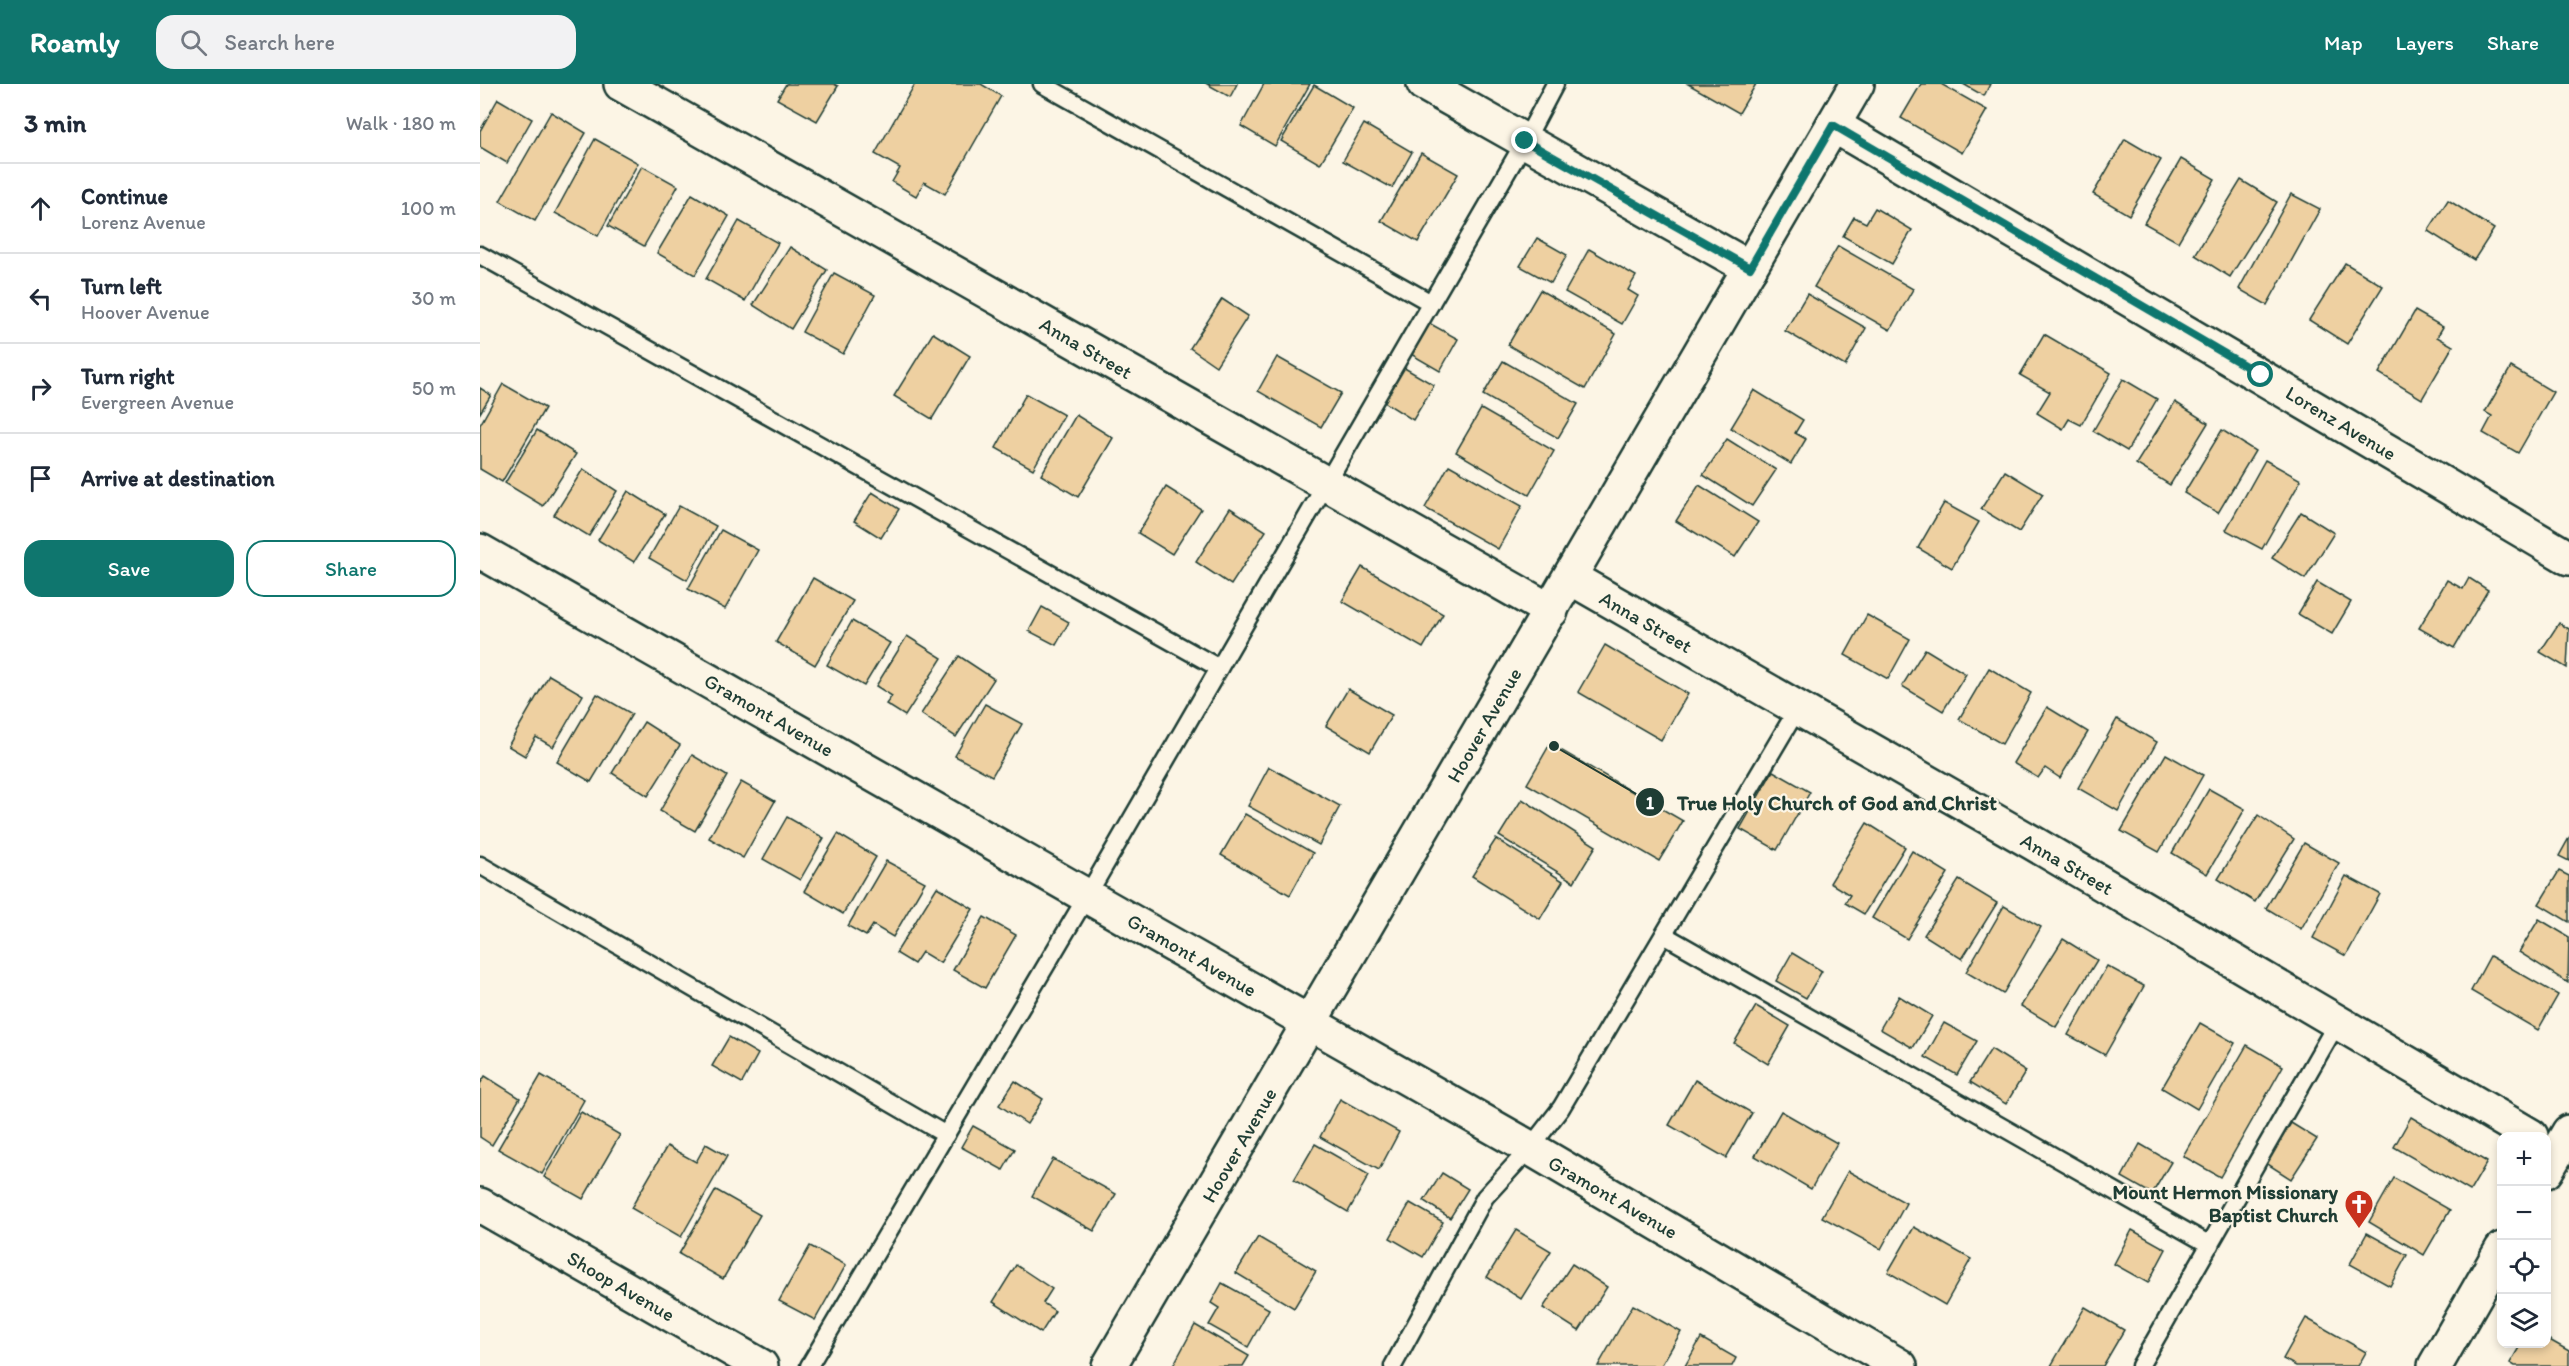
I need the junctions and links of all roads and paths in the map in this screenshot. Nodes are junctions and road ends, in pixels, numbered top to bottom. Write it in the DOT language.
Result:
graph roads {
  1 [pos="621,84"];
  2 [pos="1042,84"];
  3 [pos="1424,84"];
  4 [pos="1555,84"];
  5 [pos="1857,84"];
  6 [pos="1833,125"];
  7 [pos="1525,141"];
  8 [pos="480,255"];
  9 [pos="1750,268"];
  10 [pos="1431,303"];
  11 [pos="1326,484"];
  12 [pos="480,551"];
  13 [pos="2569,558"];
  14 [pos="1570,578"];
  15 [pos="1551,611"];
  16 [pos="1219,668"];
  17 [pos="1798,708"];
  18 [pos="480,866"];
  19 [pos="1087,896"];
  20 [pos="1664,935"];
  21 [pos="1310,1022"];
  22 [pos="2337,1023"];
  23 [pos="946,1135"];
  24 [pos="1530,1148"];
  25 [pos="2553,1149"];
  26 [pos="480,1205"];
  27 [pos="2210,1245"];
  28 [pos="2497,1258"];
  29 [pos="762,1366"];
  30 [pos="808,1366"];
  31 [pos="1109,1366"];
  32 [pos="1393,1366"];
  33 [pos="1900,1366"];
  34 [pos="2140,1366"];
  35 [pos="2435,1366"];
  1 -- 11 [label="street, Anna Street"];
  2 -- 10 [label="lane"];
  3 -- 7 [label="street"];
  4 -- 7 [label="lane"];
  5 -- 6 [label="street, Hoover Avenue"];
  6 -- 9 [label="street, Hoover Avenue"];
  6 -- 13 [label="street, Lorenz Avenue"];
  7 -- 9 [label="street"];
  7 -- 10 [label="lane"];
  8 -- 16 [label="lane"];
  9 -- 14 [label="street, Hoover Avenue"];
  10 -- 11 [label="lane"];
  11 -- 15 [label="street, Anna Street"];
  11 -- 16 [label="lane"];
  12 -- 19 [label="street, Gramont Avenue"];
  14 -- 15 [label="street, Hoover Avenue"];
  14 -- 17 [label="street, Anna Street"];
  15 -- 21 [label="street, Hoover Avenue"];
  16 -- 19 [label="lane"];
  17 -- 20 [label="lane"];
  17 -- 22 [label="street, Anna Street"];
  18 -- 23 [label="lane"];
  19 -- 21 [label="street, Gramont Avenue"];
  19 -- 23 [label="lane"];
  20 -- 24 [label="lane"];
  20 -- 27 [label="lane"];
  21 -- 24 [label="street, Gramont Avenue"];
  21 -- 31 [label="street, Hoover Avenue"];
  22 -- 25 [label="street, Anna Street"];
  22 -- 27 [label="lane"];
  23 -- 30 [label="lane"];
  24 -- 32 [label="lane"];
  24 -- 33 [label="street, Gramont Avenue"];
  26 -- 29 [label="street, Shoop Avenue"];
  27 -- 34 [label="lane"];
  28 -- 35 [label="street"];
}
